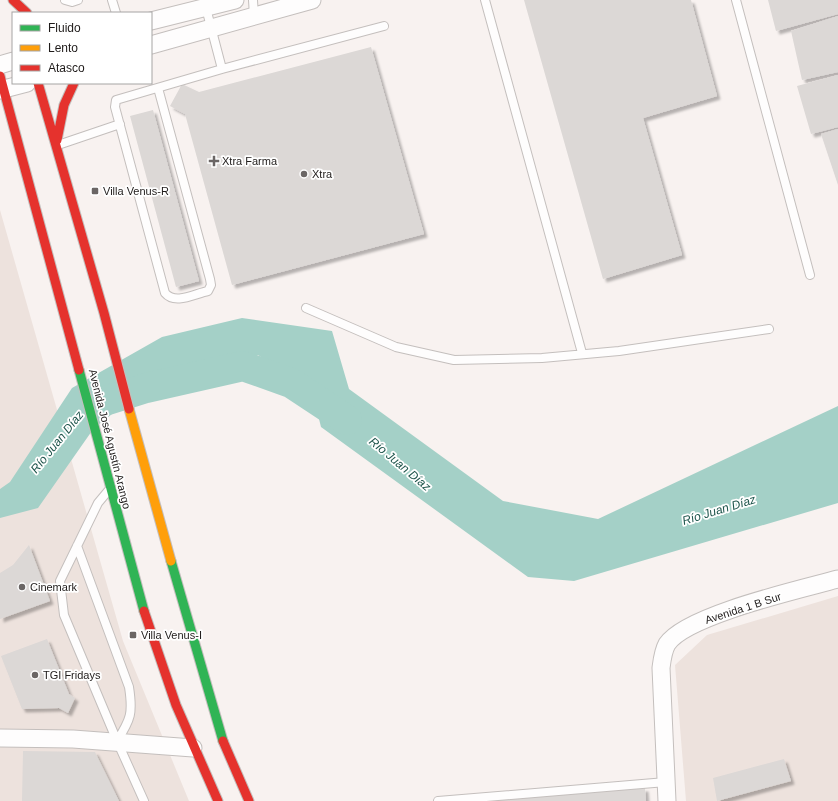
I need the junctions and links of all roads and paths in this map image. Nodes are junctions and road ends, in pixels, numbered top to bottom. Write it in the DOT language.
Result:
graph roads {
  1 [pos="9,0"];
  2 [pos="13,0"];
  3 [pos="65,0"];
  4 [pos="78,0"];
  5 [pos="112,0"];
  6 [pos="235,0"];
  7 [pos="312,0"];
  8 [pos="485,0"];
  9 [pos="736,0"];
  10 [pos="206,8"];
  11 [pos="254,8"];
  12 [pos="14,12"];
  13 [pos="26,12"];
  14 [pos="116,12"];
  15 [pos="152,21"];
  16 [pos="384,26"];
  17 [pos="211,28"];
  18 [pos="152,45"];
  19 [pos="12,60"];
  20 [pos="0,65"];
  21 [pos="222,69"];
  22 [pos="14,84"];
  23 [pos="38,84"];
  24 [pos="74,84"];
  25 [pos="1,85"];
  26 [pos="158,88"];
  27 [pos="120,124"];
  28 [pos="56,145"];
  29 [pos="810,276"];
  30 [pos="306,308"];
  31 [pos="769,329"];
  32 [pos="582,354"];
  33 [pos="109,490"];
  34 [pos="77,546"];
  35 [pos="838,579"];
  36 [pos="208,689"];
  37 [pos="207,716"];
  38 [pos="0,738"];
  39 [pos="117,741"];
  40 [pos="197,742"];
  41 [pos="211,759"];
  42 [pos="225,770"];
  43 [pos="666,782"];
  44 [pos="248,797"];
  45 [pos="144,801"];
  46 [pos="218,801"];
  47 [pos="438,801"];
  48 [pos="667,801"];
  1 -- 12 [label="main road"];
  2 -- 13 [label="main road"];
  3 -- 4 [label="lane"];
  5 -- 14 [label="lane"];
  6 -- 10 [label="street"];
  7 -- 11 [label="street"];
  8 -- 32 [label="lane"];
  9 -- 29 [label="lane"];
  10 -- 15 [label="street"];
  10 -- 17 [label="lane"];
  11 -- 17 [label="street"];
  16 -- 21 [label="lane"];
  17 -- 18 [label="street"];
  17 -- 21 [label="lane"];
  19 -- 20 [label="street"];
  21 -- 26 [label="lane"];
  22 -- 25 [label="street"];
  23 -- 28 [label="main road"];
  24 -- 28 [label="main road"];
  25 -- 33 [label="main road, Avenida José Agustín Arango"];
  26 -- 27 [label="lane"];
  26 -- 27 [label="lane"];
  27 -- 28 [label="lane"];
  28 -- 36 [label="main road"];
  30 -- 32 [label="lane"];
  31 -- 32 [label="lane"];
  33 -- 34 [label="lane"];
  33 -- 40 [label="main road, Avenida José Agustín Arango"];
  34 -- 39 [label="lane"];
  34 -- 39 [label="lane"];
  35 -- 43 [label="street, Avenida 1 B Sur"];
  36 -- 37 [label="main road"];
  36 -- 44 [label="main road"];
  38 -- 39 [label="street"];
  39 -- 40 [label="street"];
  39 -- 45 [label="lane"];
  40 -- 41 [label="main road"];
  40 -- 46 [label="main road, Avenida José Agustín Arango"];
  42 -- 44 [label="main road"];
  43 -- 47 [label="lane"];
  43 -- 48 [label="street, Avenida 1 B Sur"];
}
